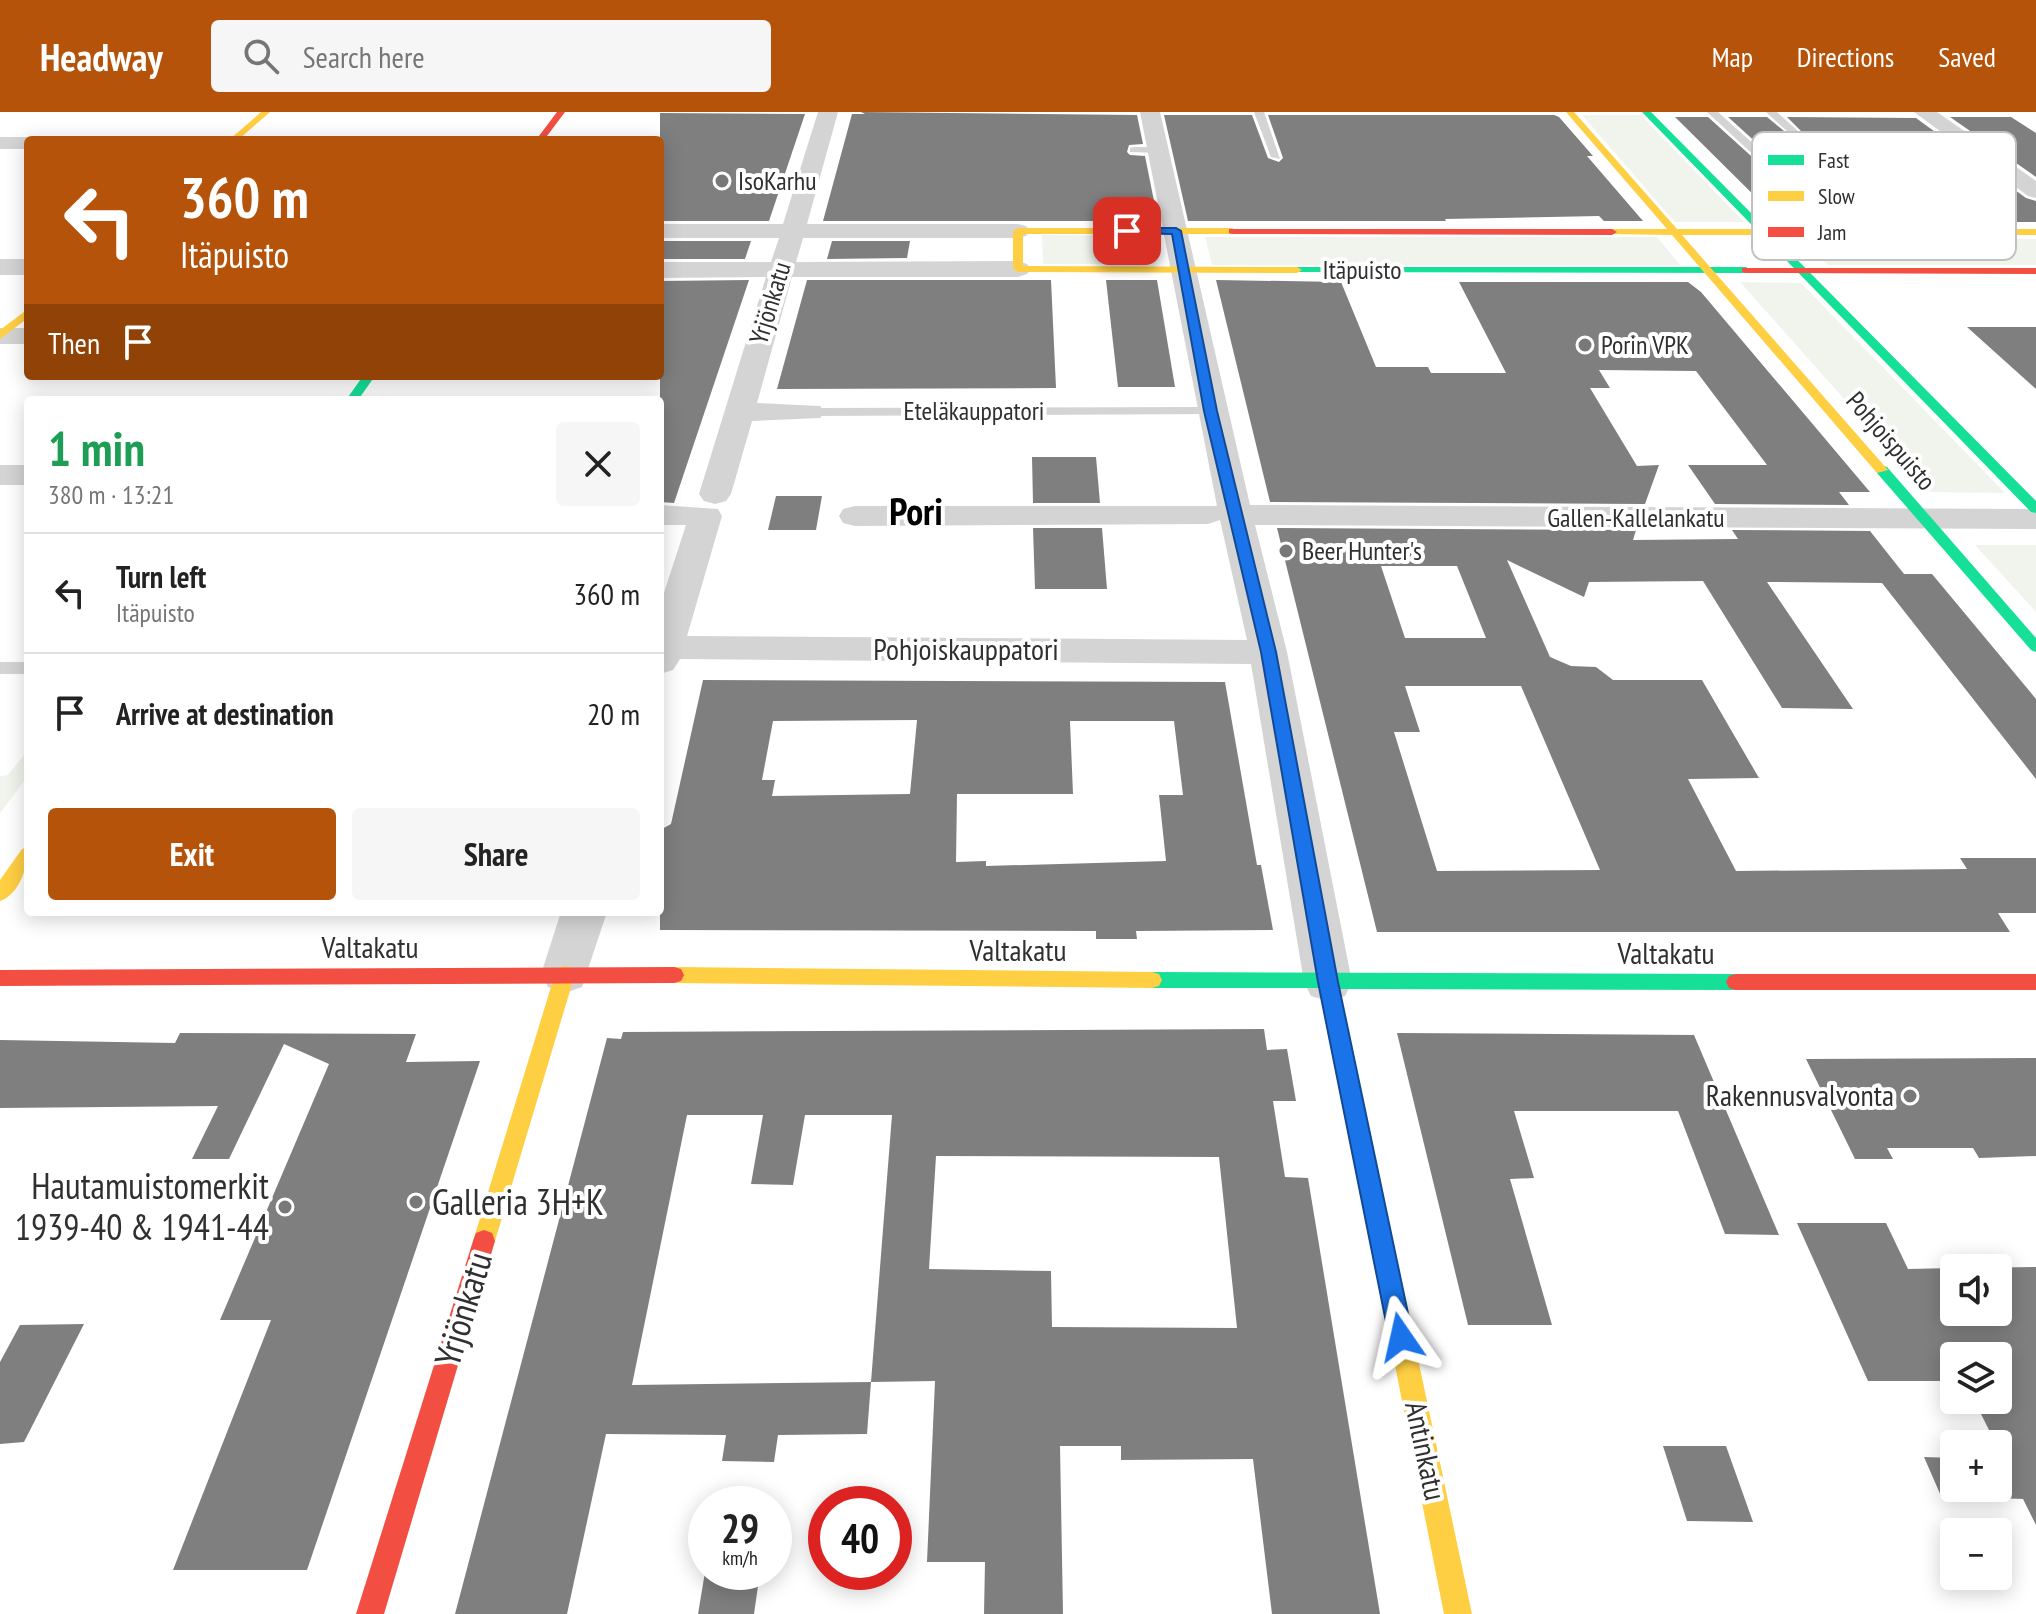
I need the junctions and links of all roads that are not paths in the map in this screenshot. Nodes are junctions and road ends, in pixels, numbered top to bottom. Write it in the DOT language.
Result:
graph roads {
  1 [pos="266,112"];
  2 [pos="561,112"];
  3 [pos="828,112"];
  4 [pos="1150,112"];
  5 [pos="1259,112"];
  6 [pos="1570,112"];
  7 [pos="1646,112"];
  8 [pos="1712,112"];
  9 [pos="1771,112"];
  10 [pos="1924,112"];
  11 [pos="1793,131"];
  12 [pos="1952,132"];
  13 [pos="238,136"];
  14 [pos="543,136"];
  15 [pos="0,143"];
  16 [pos="24,143"];
  17 [pos="1752,148"];
  18 [pos="1134,150"];
  19 [pos="1159,150"];
  20 [pos="1276,157"];
  21 [pos="2016,177"];
  22 [pos="2036,191"];
  23 [pos="1752,220"];
  24 [pos="664,231"];
  25 [pos="791,231"];
  26 [pos="1018,231"];
  27 [pos="1176,231"];
  28 [pos="1674,232"];
  29 [pos="1752,232"];
  30 [pos="1791,260"];
  31 [pos="0,267"];
  32 [pos="24,267"];
  33 [pos="1018,269"];
  34 [pos="1706,269"];
  35 [pos="664,270"];
  36 [pos="779,270"];
  37 [pos="1184,270"];
  38 [pos="1801,270"];
  39 [pos="2036,271"];
  40 [pos="24,315"];
  41 [pos="0,336"];
  42 [pos="24,336"];
  43 [pos="1211,411"];
  44 [pos="737,412"];
  45 [pos="810,412"];
  46 [pos="0,475"];
  47 [pos="24,475"];
  48 [pos="710,505"];
  49 [pos="2036,509"];
  50 [pos="664,514"];
  51 [pos="1222,514"];
  52 [pos="855,516"];
  53 [pos="1924,519"];
  54 [pos="2036,519"];
  55 [pos="2036,647"];
  56 [pos="664,649"];
  57 [pos="1268,652"];
  58 [pos="664,655"];
  59 [pos="0,668"];
  60 [pos="24,668"];
  61 [pos="24,860"];
  62 [pos="0,894"];
  63 [pos="583,916"];
  64 [pos="565,974"];
  65 [pos="0,978"];
  66 [pos="1328,982"];
  67 [pos="2036,982"];
  68 [pos="370,1614"];
  69 [pos="1458,1614"];
  1 -- 13 [label="street"];
  2 -- 14 [label="street"];
  3 -- 25 [label="street, Yrjönkatu"];
  4 -- 19 [label="street, Antinkatu"];
  5 -- 20 [label="lane"];
  6 -- 28 [label="street, Pohjoispuisto"];
  7 -- 23 [label="street, Pohjoispuisto"];
  8 -- 17 [label="lane"];
  9 -- 11 [label="lane"];
  10 -- 12 [label="street"];
  15 -- 16 [label="street"];
  18 -- 19 [label="lane"];
  19 -- 27 [label="street, Antinkatu"];
  21 -- 22 [label="street"];
  24 -- 25 [label="street, Itäpuisto"];
  25 -- 26 [label="street, Itäpuisto"];
  25 -- 36 [label="street, Yrjönkatu"];
  26 -- 27 [label="street, Itäpuisto"];
  26 -- 33 [label="street"];
  27 -- 28 [label="street, Itäpuisto"];
  27 -- 37 [label="street, Antinkatu"];
  28 -- 29 [label="street, Itäpuisto"];
  28 -- 34 [label="street, Pohjoispuisto"];
  30 -- 38 [label="street, Pohjoispuisto"];
  31 -- 32 [label="street"];
  33 -- 36 [label="street, Itäpuisto"];
  33 -- 37 [label="street, Itäpuisto"];
  34 -- 37 [label="street, Itäpuisto"];
  34 -- 38 [label="street, Itäpuisto"];
  34 -- 53 [label="street, Pohjoispuisto"];
  35 -- 36 [label="street, Itäpuisto"];
  36 -- 44 [label="street, Yrjönkatu"];
  37 -- 43 [label="street, Antinkatu"];
  38 -- 39 [label="street, Itäpuisto"];
  38 -- 49 [label="street, Pohjoispuisto"];
  40 -- 41 [label="street"];
  41 -- 42 [label="street"];
  43 -- 45 [label="lane, Eteläkauppatori"];
  43 -- 51 [label="street, Antinkatu"];
  44 -- 45 [label="street, Eteläkauppatori"];
  44 -- 48 [label="street, Yrjönkatu"];
  46 -- 47 [label="street"];
  48 -- 50 [label="street"];
  48 -- 56 [label="street, Yrjönkatu"];
  51 -- 52 [label="street, Gallen-Kallelankatu"];
  51 -- 53 [label="street, Gallen-Kallelankatu"];
  51 -- 57 [label="street, Antinkatu"];
  53 -- 54 [label="street, Gallen-Kallelankatu"];
  53 -- 55 [label="street, Pohjoispuisto"];
  57 -- 58 [label="street, Pohjoiskauppatori"];
  57 -- 66 [label="street, Antinkatu"];
  59 -- 60 [label="lane"];
  61 -- 62 [label="street"];
  63 -- 64 [label="street, Yrjönkatu"];
  64 -- 65 [label="street, Valtakatu"];
  64 -- 66 [label="street, Valtakatu"];
  64 -- 68 [label="street, Yrjönkatu"];
  66 -- 67 [label="street, Valtakatu"];
  66 -- 69 [label="street, Antinkatu"];
}
